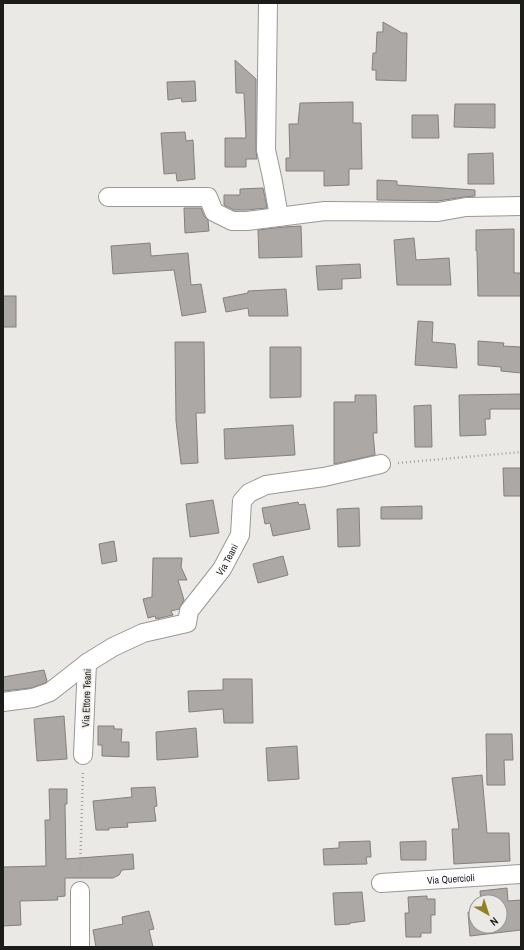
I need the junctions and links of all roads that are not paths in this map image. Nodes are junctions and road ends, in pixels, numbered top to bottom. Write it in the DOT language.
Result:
graph roads {
  1 [pos="268,3"];
  2 [pos="108,196"];
  3 [pos="514,206"];
  4 [pos="279,217"];
  5 [pos="381,464"];
  6 [pos="87,664"];
  7 [pos="3,702"];
  8 [pos="83,755"];
  9 [pos="521,874"];
  10 [pos="381,883"];
  11 [pos="80,891"];
  12 [pos="80,947"];
  1 -- 4 [label="street"];
  2 -- 4 [label="street"];
  3 -- 4 [label="street"];
  5 -- 6 [label="street, Via Teani"];
  6 -- 7 [label="street, Via Ettore Teani"];
  6 -- 8 [label="street, Via Ettore Teani"];
  9 -- 10 [label="street, Via Quercioli"];
  11 -- 12 [label="street"];
}
